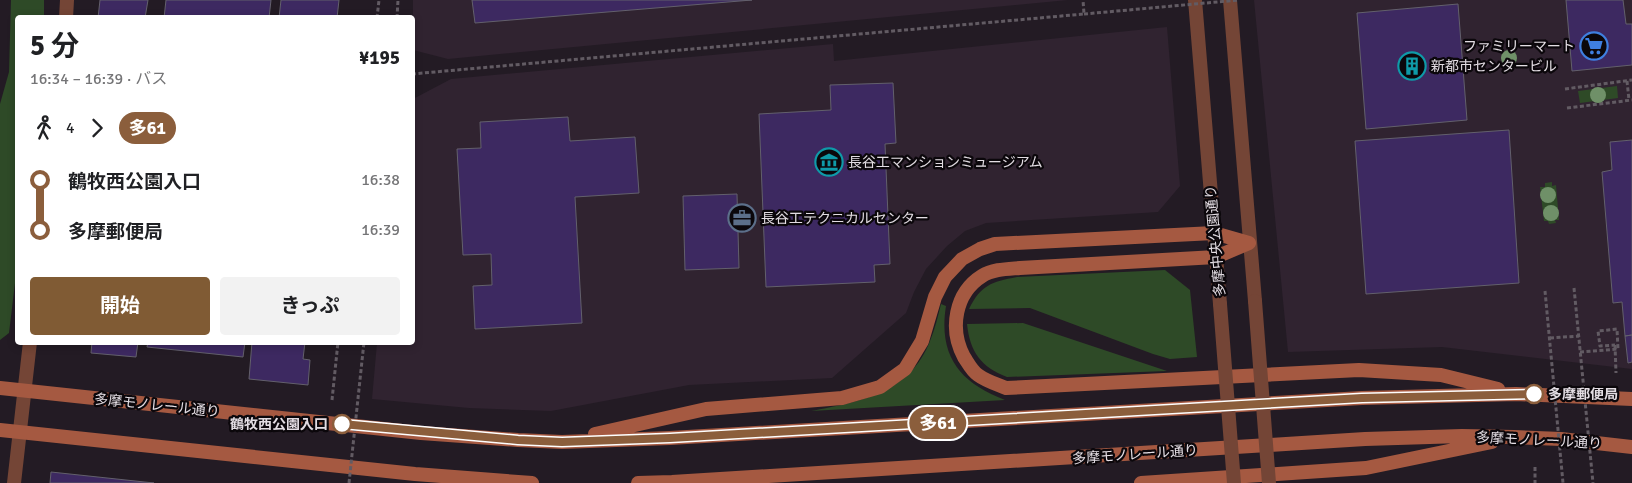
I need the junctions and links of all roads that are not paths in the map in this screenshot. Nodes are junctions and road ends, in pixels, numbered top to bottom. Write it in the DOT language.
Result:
graph roads {
  1 [pos="67,0"];
  2 [pos="1195,0"];
  3 [pos="1230,0"];
  4 [pos="66,15"];
  5 [pos="1214,233"];
  6 [pos="1249,243"];
  7 [pos="1216,257"];
  8 [pos="30,345"];
  9 [pos="0,388"];
  10 [pos="25,390"];
  11 [pos="1516,394"];
  12 [pos="1632,399"];
  13 [pos="0,430"];
  14 [pos="20,432"];
  15 [pos="1514,437"];
  16 [pos="562,442"];
  17 [pos="1632,446"];
  18 [pos="14,483"];
  19 [pos="532,483"];
  20 [pos="638,483"];
  21 [pos="1141,483"];
  22 [pos="1234,483"];
  23 [pos="1269,483"];
  1 -- 4 [label="street"];
  2 -- 5 [label="street, 多摩中央公園通り"];
  3 -- 6 [label="street"];
  5 -- 6 [label="main road"];
  5 -- 7 [label="street, 多摩中央公園通り"];
  5 -- 16 [label="main road"];
  6 -- 7 [label="main road"];
  6 -- 23 [label="street, bridge"];
  7 -- 11 [label="main road"];
  7 -- 22 [label="street, 多摩中央公園通り, bridge"];
  8 -- 10 [label="street"];
  9 -- 10 [label="main road, 多摩モノレール通り"];
  10 -- 14 [label="street"];
  10 -- 16 [label="main road, 多摩モノレール通り"];
  11 -- 12 [label="main road, 多摩モノレール通り"];
  11 -- 16 [label="main road, 多摩モノレール通り"];
  13 -- 14 [label="main road"];
  14 -- 18 [label="street"];
  14 -- 19 [label="main road"];
  15 -- 17 [label="main road, 多摩モノレール通り"];
  15 -- 20 [label="main road, 多摩モノレール通り"];
  15 -- 21 [label="main road"];
}
